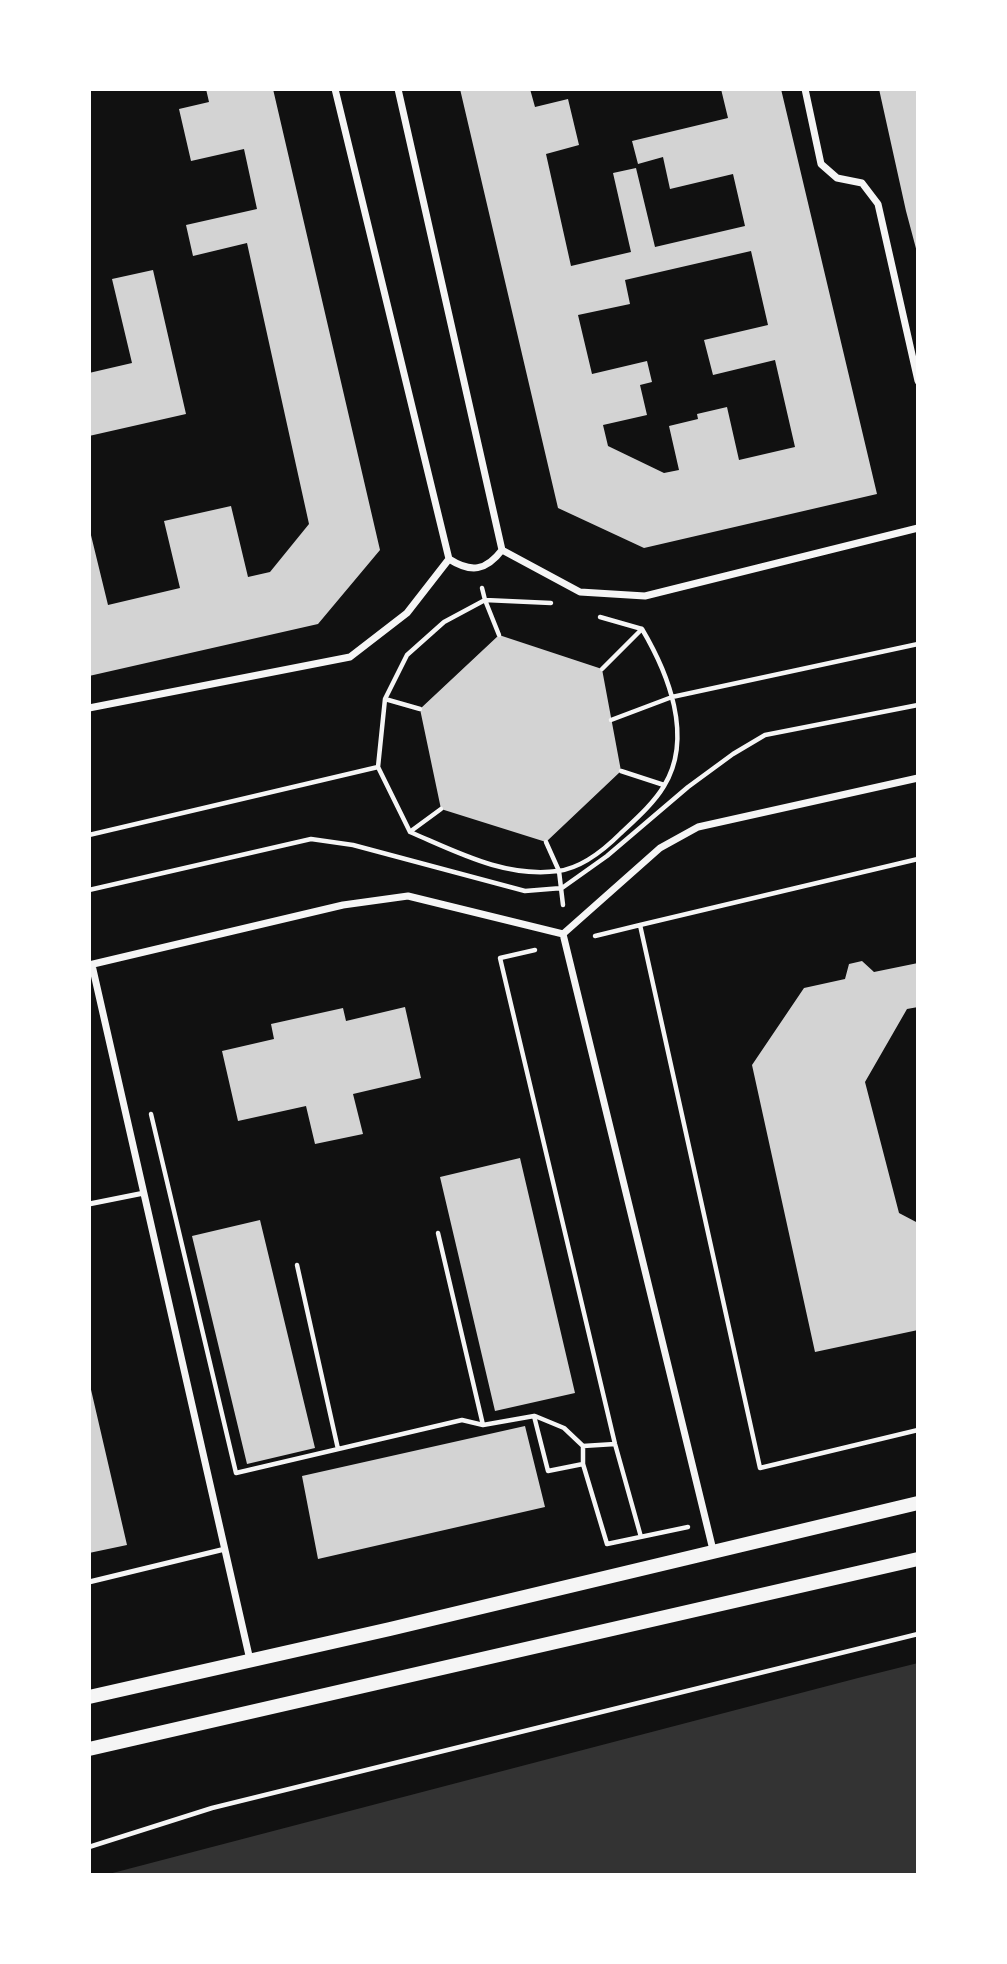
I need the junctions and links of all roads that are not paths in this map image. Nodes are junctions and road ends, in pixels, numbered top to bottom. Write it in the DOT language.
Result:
graph roads {
  1 [pos="335,89"];
  2 [pos="398,89"];
  3 [pos="805,89"];
  4 [pos="918,381"];
  5 [pos="918,528"];
  6 [pos="502,550"];
  7 [pos="449,559"];
  8 [pos="89,708"];
  9 [pos="918,778"];
  10 [pos="563,934"];
  11 [pos="90,965"];
  12 [pos="144,1193"];
  13 [pos="89,1204"];
  14 [pos="918,1503"];
  15 [pos="225,1549"];
  16 [pos="713,1550"];
  17 [pos="918,1559"];
  18 [pos="89,1582"];
  19 [pos="250,1660"];
  20 [pos="89,1698"];
  21 [pos="89,1749"];
  1 -- 7 [label="street"];
  2 -- 6 [label="street"];
  3 -- 4 [label="street"];
  5 -- 6 [label="street"];
  6 -- 7 [label="street"];
  7 -- 8 [label="street"];
  9 -- 10 [label="street"];
  10 -- 11 [label="street"];
  10 -- 16 [label="street"];
  11 -- 12 [label="street"];
  12 -- 13 [label="lane"];
  12 -- 15 [label="street"];
  14 -- 16 [label="main road"];
  15 -- 18 [label="lane"];
  15 -- 19 [label="street"];
  16 -- 19 [label="main road"];
  17 -- 21 [label="main road"];
  19 -- 20 [label="main road"];
}
